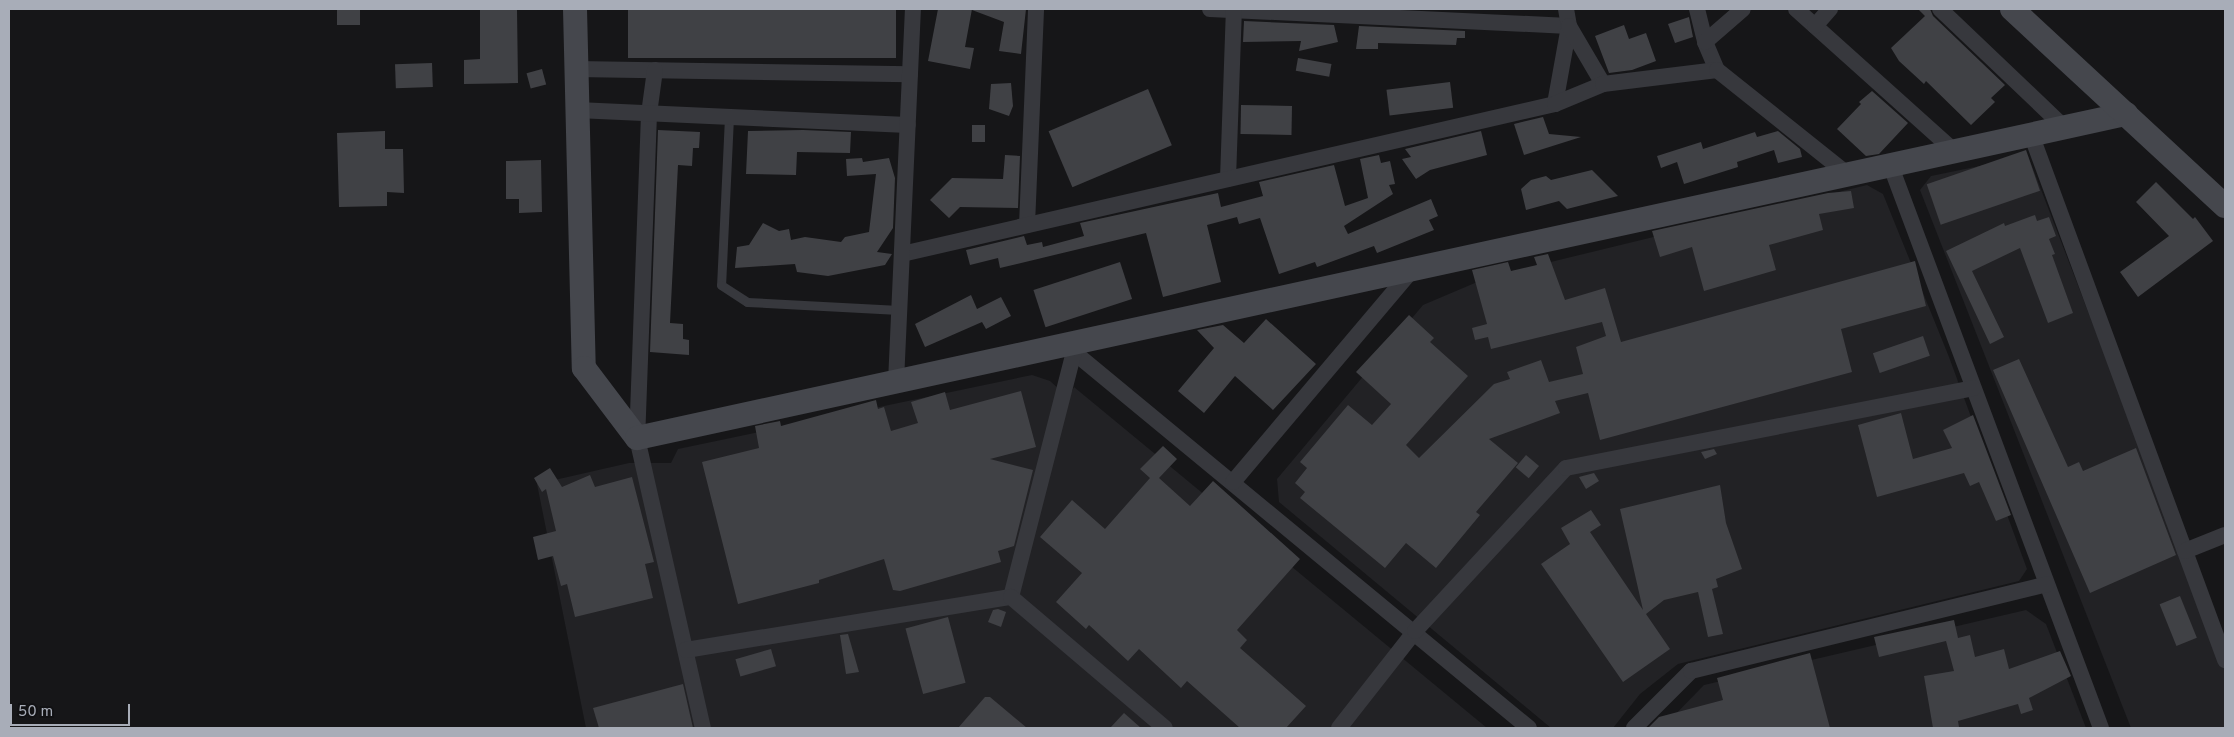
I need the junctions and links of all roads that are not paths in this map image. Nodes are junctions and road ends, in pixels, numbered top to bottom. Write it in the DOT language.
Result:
graph roads {
  1 [pos="575,9"];
  2 [pos="913,9"];
  3 [pos="1036,9"];
  4 [pos="1210,9"];
  5 [pos="1566,9"];
  6 [pos="1697,9"];
  7 [pos="1743,9"];
  8 [pos="1796,9"];
  9 [pos="1830,9"];
  10 [pos="1940,9"];
  11 [pos="2012,9"];
  12 [pos="1234,10"];
  13 [pos="1343,12"];
  14 [pos="1569,26"];
  15 [pos="1815,26"];
  16 [pos="1705,42"];
  17 [pos="576,69"];
  18 [pos="655,70"];
  19 [pos="1717,70"];
  20 [pos="910,74"];
  21 [pos="1603,84"];
  22 [pos="1555,104"];
  23 [pos="577,110"];
  24 [pos="649,114"];
  25 [pos="2126,114"];
  26 [pos="729,117"];
  27 [pos="908,126"];
  28 [pos="2064,127"];
  29 [pos="2031,134"];
  30 [pos="1954,151"];
  31 [pos="1890,164"];
  32 [pos="1846,173"];
  33 [pos="1228,179"];
  34 [pos="2225,206"];
  35 [pos="1027,225"];
  36 [pos="902,254"];
  37 [pos="1415,267"];
  38 [pos="899,310"];
  39 [pos="1069,348"];
  40 [pos="896,382"];
  41 [pos="1973,388"];
  42 [pos="637,438"];
  43 [pos="1233,482"];
  44 [pos="2225,535"];
  45 [pos="2185,552"];
  46 [pos="2047,584"];
  47 [pos="1011,597"];
  48 [pos="1415,632"];
  49 [pos="686,650"];
  50 [pos="2225,660"];
  51 [pos="703,728"];
  52 [pos="1165,728"];
  53 [pos="1339,728"];
  54 [pos="1529,728"];
  55 [pos="1634,728"];
  56 [pos="2101,728"];
  1 -- 17 [label="street"];
  2 -- 20 [label="street"];
  3 -- 35 [label="street"];
  4 -- 12 [label="street"];
  5 -- 14 [label="street"];
  6 -- 16 [label="street"];
  7 -- 16 [label="street"];
  8 -- 15 [label="street"];
  9 -- 15 [label="street"];
  10 -- 28 [label="street"];
  11 -- 25 [label="street"];
  12 -- 13 [label="street"];
  12 -- 33 [label="street"];
  13 -- 14 [label="street"];
  14 -- 21 [label="street"];
  14 -- 22 [label="street"];
  15 -- 30 [label="street"];
  16 -- 19 [label="street"];
  17 -- 18 [label="street"];
  17 -- 23 [label="street"];
  18 -- 20 [label="street"];
  18 -- 24 [label="street"];
  19 -- 21 [label="street"];
  19 -- 32 [label="street"];
  20 -- 27 [label="street"];
  21 -- 22 [label="street"];
  22 -- 33 [label="street"];
  23 -- 24 [label="street"];
  23 -- 42 [label="street"];
  24 -- 26 [label="street"];
  24 -- 42 [label="street"];
  25 -- 28 [label="street"];
  25 -- 34 [label="street"];
  26 -- 27 [label="street"];
  26 -- 38 [label="lane"];
  27 -- 36 [label="street"];
  28 -- 29 [label="street"];
  29 -- 30 [label="street"];
  29 -- 45 [label="street"];
  30 -- 31 [label="street"];
  31 -- 32 [label="street"];
  31 -- 41 [label="street"];
  32 -- 37 [label="street"];
  33 -- 35 [label="street"];
  35 -- 36 [label="street"];
  36 -- 38 [label="street"];
  37 -- 39 [label="street"];
  37 -- 43 [label="street"];
  38 -- 40 [label="street"];
  39 -- 40 [label="street"];
  39 -- 43 [label="street"];
  39 -- 47 [label="street"];
  40 -- 42 [label="street"];
  41 -- 46 [label="street"];
  41 -- 48 [label="street"];
  42 -- 49 [label="street"];
  43 -- 48 [label="street"];
  44 -- 45 [label="street"];
  45 -- 50 [label="street"];
  46 -- 55 [label="street"];
  46 -- 56 [label="street"];
  47 -- 49 [label="street"];
  47 -- 52 [label="street"];
  48 -- 53 [label="street"];
  48 -- 54 [label="street"];
  49 -- 51 [label="street"];
}
